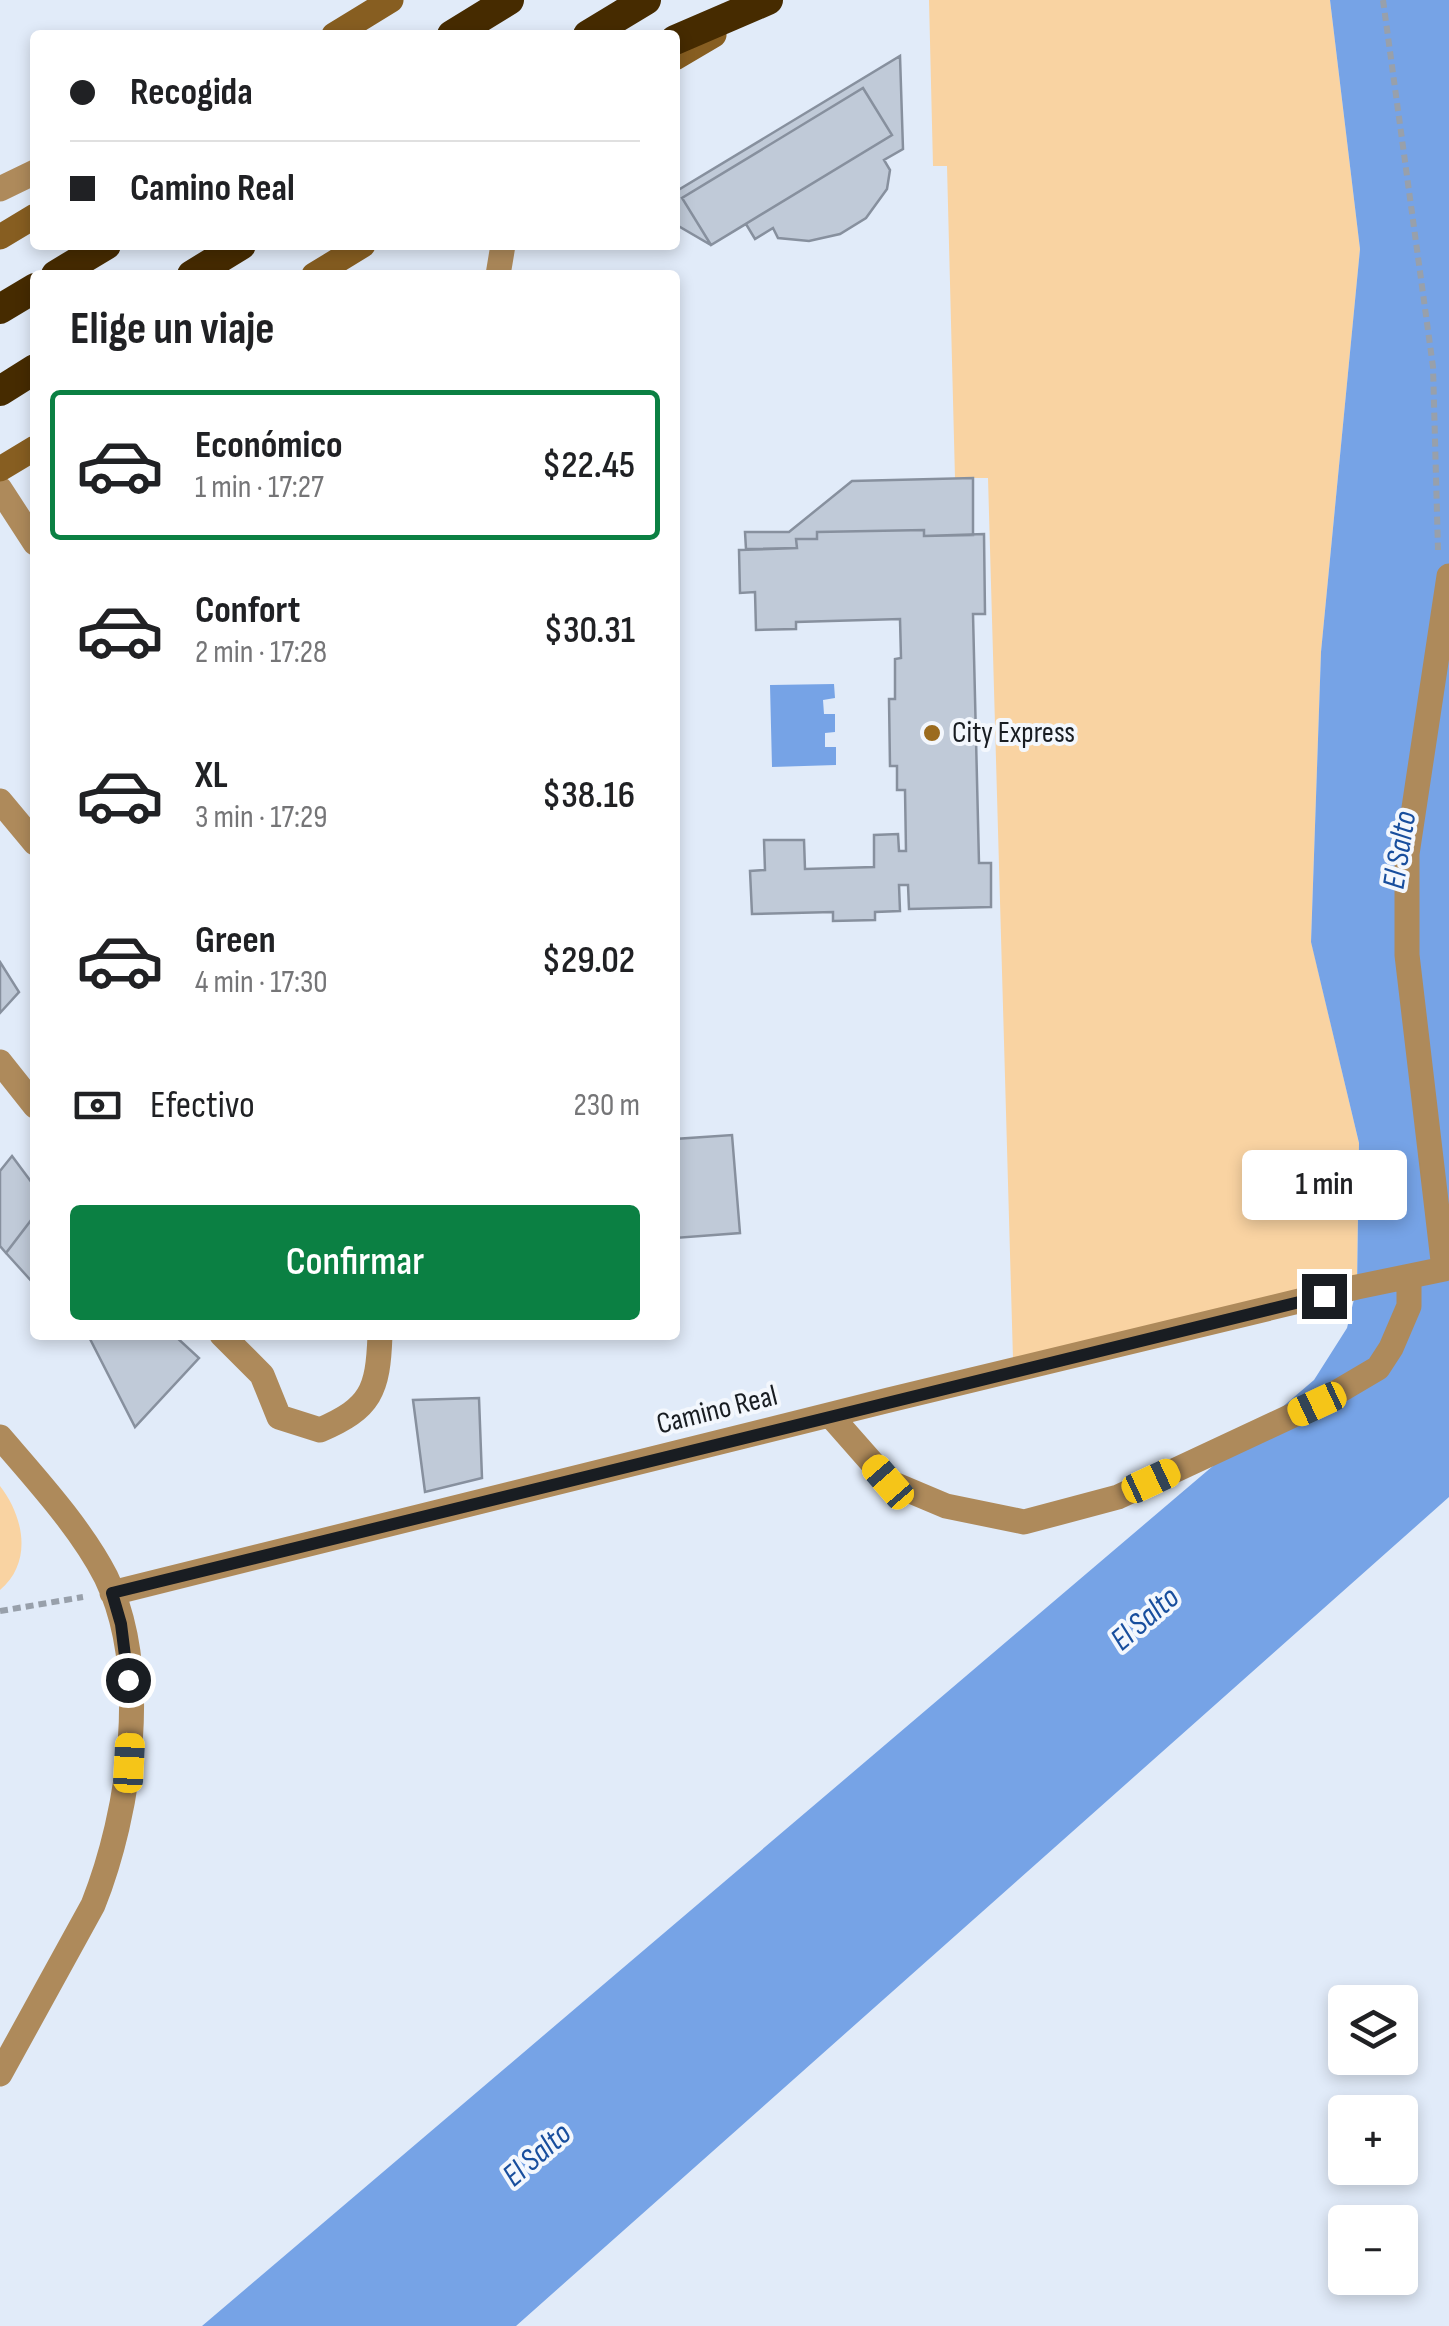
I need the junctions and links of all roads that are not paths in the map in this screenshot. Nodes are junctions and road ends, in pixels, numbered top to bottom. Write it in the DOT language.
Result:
graph roads {
  1 [pos="391,0"];
  2 [pos="510,0"];
  3 [pos="646,0"];
  4 [pos="770,0"];
  5 [pos="342,30"];
  6 [pos="460,30"];
  7 [pos="596,30"];
  8 [pos="680,38"];
  9 [pos="680,55"];
  10 [pos="30,174"];
  11 [pos="0,188"];
  12 [pos="30,219"];
  13 [pos="0,238"];
  14 [pos="98,250"];
  15 [pos="234,250"];
  16 [pos="355,250"];
  17 [pos="64,270"];
  18 [pos="200,270"];
  19 [pos="322,270"];
  20 [pos="30,291"];
  21 [pos="0,309"];
  22 [pos="30,373"];
  23 [pos="0,390"];
  24 [pos="30,451"];
  25 [pos="0,469"];
  26 [pos="0,489"];
  27 [pos="30,535"];
  28 [pos="1444,566"];
  29 [pos="0,801"];
  30 [pos="30,837"];
  31 [pos="0,1062"];
  32 [pos="30,1100"];
  33 [pos="1446,1269"];
  34 [pos="1410,1276"];
  35 [pos="227,1340"];
  36 [pos="379,1340"];
  37 [pos="830,1415"];
  38 [pos="0,1438"];
  39 [pos="112,1593"];
  40 [pos="0,2074"];
  1 -- 5 [label="main road"];
  2 -- 6 [label="highway"];
  3 -- 7 [label="highway"];
  4 -- 8 [label="highway"];
  4 -- 9 [label="main road"];
  10 -- 11 [label="street"];
  12 -- 13 [label="main road"];
  14 -- 17 [label="highway"];
  15 -- 18 [label="highway"];
  16 -- 19 [label="main road"];
  20 -- 21 [label="highway"];
  22 -- 23 [label="highway"];
  24 -- 25 [label="main road"];
  26 -- 27 [label="street"];
  28 -- 33 [label="street"];
  29 -- 30 [label="street"];
  31 -- 32 [label="street"];
  33 -- 34 [label="street, Camino Real"];
  34 -- 37 [label="street, Camino Real"];
  34 -- 37 [label="street"];
  35 -- 36 [label="street"];
  37 -- 39 [label="street, Camino Real"];
  38 -- 39 [label="street"];
  39 -- 40 [label="street"];
}
